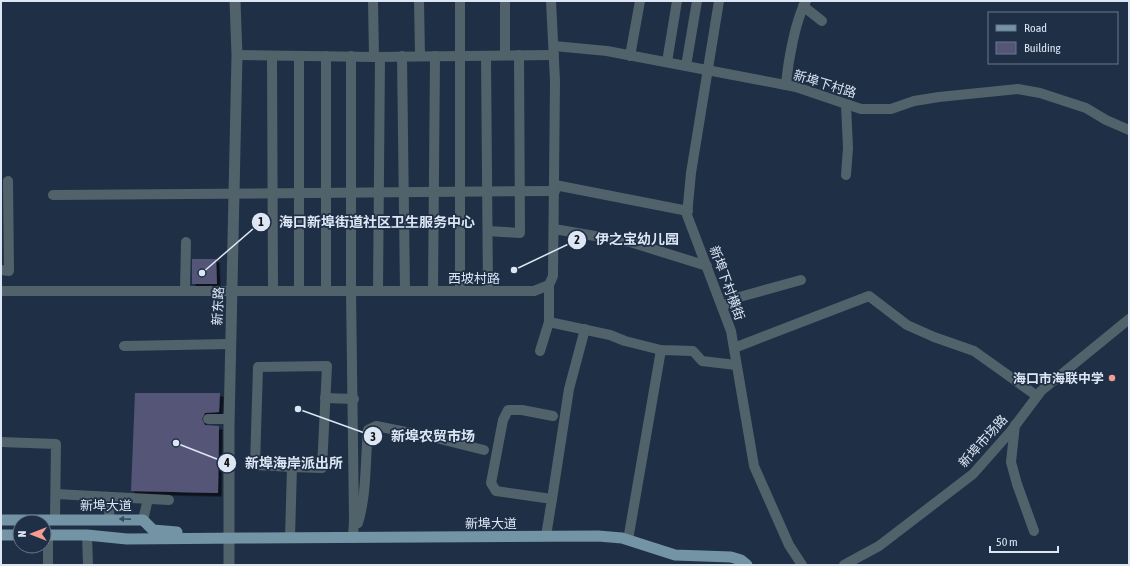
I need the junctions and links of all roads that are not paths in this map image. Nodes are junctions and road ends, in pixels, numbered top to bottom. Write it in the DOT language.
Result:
graph roads {
  1 [pos="235,1"];
  2 [pos="373,1"];
  3 [pos="419,1"];
  4 [pos="460,1"];
  5 [pos="505,1"];
  6 [pos="551,1"];
  7 [pos="640,1"];
  8 [pos="677,1"];
  9 [pos="697,1"];
  10 [pos="719,1"];
  11 [pos="804,4"];
  12 [pos="822,21"];
  13 [pos="554,50"];
  14 [pos="237,55"];
  15 [pos="505,55"];
  16 [pos="519,55"];
  17 [pos="272,56"];
  18 [pos="299,56"];
  19 [pos="326,56"];
  20 [pos="351,56"];
  21 [pos="402,56"];
  22 [pos="420,56"];
  23 [pos="435,56"];
  24 [pos="461,56"];
  25 [pos="486,56"];
  26 [pos="630,56"];
  27 [pos="377,57"];
  28 [pos="666,62"];
  29 [pos="686,66"];
  30 [pos="708,70"];
  31 [pos="786,85"];
  32 [pos="846,105"];
  33 [pos="1129,130"];
  34 [pos="846,175"];
  35 [pos="8,181"];
  36 [pos="555,188"];
  37 [pos="487,191"];
  38 [pos="519,191"];
  39 [pos="379,192"];
  40 [pos="404,192"];
  41 [pos="434,192"];
  42 [pos="460,192"];
  43 [pos="235,193"];
  44 [pos="272,193"];
  45 [pos="299,193"];
  46 [pos="326,193"];
  47 [pos="351,193"];
  48 [pos="53,195"];
  49 [pos="688,211"];
  50 [pos="554,229"];
  51 [pos="488,231"];
  52 [pos="186,242"];
  53 [pos="707,266"];
  54 [pos="1,270"];
  55 [pos="801,280"];
  56 [pos="549,285"];
  57 [pos="185,290"];
  58 [pos="233,290"];
  59 [pos="273,290"];
  60 [pos="299,290"];
  61 [pos="326,291"];
  62 [pos="351,291"];
  63 [pos="378,291"];
  64 [pos="405,291"];
  65 [pos="433,291"];
  66 [pos="460,291"];
  67 [pos="488,291"];
  68 [pos="1,292"];
  69 [pos="722,307"];
  70 [pos="1129,319"];
  71 [pos="549,322"];
  72 [pos="585,329"];
  73 [pos="230,344"];
  74 [pos="124,346"];
  75 [pos="734,348"];
  76 [pos="661,350"];
  77 [pos="540,352"];
  78 [pos="736,365"];
  79 [pos="1037,396"];
  80 [pos="325,398"];
  81 [pos="354,399"];
  82 [pos="553,416"];
  83 [pos="208,419"];
  84 [pos="229,419"];
  85 [pos="1015,426"];
  86 [pos="1,442"];
  87 [pos="484,450"];
  88 [pos="292,467"];
  89 [pos="56,494"];
  90 [pos="110,497"];
  91 [pos="148,499"];
  92 [pos="552,499"];
  93 [pos="169,500"];
  94 [pos="55,519"];
  95 [pos="109,519"];
  96 [pos="1,520"];
  97 [pos="143,520"];
  98 [pos="1034,532"];
  99 [pos="1,535"];
  100 [pos="12,535"];
  101 [pos="52,535"];
  102 [pos="87,535"];
  103 [pos="546,536"];
  104 [pos="229,538"];
  105 [pos="290,538"];
  106 [pos="353,538"];
  107 [pos="628,540"];
  108 [pos="47,554"];
  109 [pos="48,565"];
  110 [pos="88,565"];
  111 [pos="229,565"];
  112 [pos="747,565"];
  113 [pos="802,565"];
  114 [pos="844,565"];
  1 -- 14 [label="street, 新东路"];
  2 -- 27 [label="street"];
  3 -- 22 [label="street"];
  4 -- 24 [label="street"];
  5 -- 15 [label="street"];
  6 -- 13 [label="street"];
  7 -- 26 [label="street"];
  8 -- 28 [label="street"];
  9 -- 29 [label="street"];
  10 -- 30 [label="street, 新埠下村横街"];
  11 -- 12 [label="street"];
  11 -- 31 [label="street"];
  13 -- 16 [label="street, 新埠下村路"];
  13 -- 26 [label="street, 新埠下村路"];
  13 -- 36 [label="street"];
  14 -- 17 [label="street, 新埠下村路"];
  14 -- 43 [label="street, 新东路"];
  15 -- 16 [label="street, 新埠下村路"];
  15 -- 25 [label="street, 新埠下村路"];
  16 -- 38 [label="street"];
  17 -- 18 [label="street, 新埠下村路"];
  17 -- 44 [label="street"];
  18 -- 19 [label="street, 新埠下村路"];
  18 -- 45 [label="street"];
  19 -- 20 [label="street, 新埠下村路"];
  19 -- 46 [label="street"];
  20 -- 27 [label="street, 新埠下村路"];
  20 -- 47 [label="street"];
  21 -- 22 [label="street, 新埠下村路"];
  21 -- 27 [label="street, 新埠下村路"];
  21 -- 40 [label="street"];
  22 -- 23 [label="street, 新埠下村路"];
  23 -- 24 [label="street, 新埠下村路"];
  23 -- 41 [label="street"];
  24 -- 25 [label="street, 新埠下村路"];
  24 -- 42 [label="street"];
  25 -- 37 [label="street"];
  26 -- 28 [label="street, 新埠下村路"];
  27 -- 39 [label="street"];
  28 -- 29 [label="street, 新埠下村路"];
  29 -- 30 [label="street, 新埠下村路"];
  30 -- 31 [label="street, 新埠下村路"];
  30 -- 49 [label="street, 新埠下村横街"];
  31 -- 32 [label="street, 新埠下村路"];
  32 -- 33 [label="street, 新埠下村路"];
  32 -- 34 [label="street"];
  35 -- 54 [label="street"];
  36 -- 38 [label="street"];
  36 -- 49 [label="street"];
  36 -- 50 [label="street"];
  37 -- 38 [label="street"];
  37 -- 42 [label="street"];
  37 -- 51 [label="street"];
  38 -- 51 [label="street"];
  39 -- 40 [label="street"];
  39 -- 47 [label="street"];
  39 -- 63 [label="street"];
  40 -- 41 [label="street"];
  40 -- 64 [label="street"];
  41 -- 42 [label="street"];
  41 -- 65 [label="street"];
  42 -- 66 [label="street"];
  43 -- 44 [label="street"];
  43 -- 48 [label="street"];
  43 -- 58 [label="street, 新东路"];
  44 -- 45 [label="street"];
  44 -- 59 [label="street"];
  45 -- 46 [label="street"];
  45 -- 60 [label="street"];
  46 -- 47 [label="street"];
  46 -- 61 [label="street"];
  47 -- 62 [label="street"];
  49 -- 53 [label="street, 新埠下村横街"];
  50 -- 53 [label="street"];
  50 -- 56 [label="street"];
  51 -- 67 [label="street"];
  52 -- 57 [label="street"];
  53 -- 69 [label="street, 新埠下村横街"];
  55 -- 69 [label="street"];
  56 -- 67 [label="street, 西坡村路"];
  56 -- 71 [label="street"];
  57 -- 58 [label="street, 西坡村路"];
  57 -- 68 [label="street, 西坡村路"];
  58 -- 59 [label="street, 西坡村路"];
  58 -- 73 [label="street, 新东路"];
  59 -- 60 [label="street, 西坡村路"];
  60 -- 61 [label="street, 西坡村路"];
  61 -- 62 [label="street, 西坡村路"];
  62 -- 63 [label="street, 西坡村路"];
  62 -- 81 [label="street"];
  63 -- 64 [label="street, 西坡村路"];
  64 -- 65 [label="street, 西坡村路"];
  65 -- 66 [label="street, 西坡村路"];
  66 -- 67 [label="street, 西坡村路"];
  69 -- 75 [label="street, 新埠下村横街"];
  70 -- 79 [label="street, 新埠市场路"];
  71 -- 72 [label="street"];
  71 -- 77 [label="street"];
  72 -- 76 [label="street"];
  72 -- 92 [label="street"];
  73 -- 74 [label="street"];
  73 -- 84 [label="street, 新东路"];
  75 -- 78 [label="street, 新埠下村横街"];
  75 -- 79 [label="street"];
  76 -- 78 [label="street"];
  76 -- 107 [label="street"];
  78 -- 113 [label="street, 新埠下村横街"];
  79 -- 85 [label="street, 新埠市场路"];
  80 -- 81 [label="street"];
  80 -- 88 [label="street"];
  80 -- 88 [label="street"];
  81 -- 106 [label="street"];
  82 -- 92 [label="street"];
  83 -- 84 [label="street"];
  84 -- 104 [label="street, 新东路"];
  85 -- 98 [label="street"];
  85 -- 114 [label="street, 新埠市场路"];
  86 -- 89 [label="street"];
  87 -- 106 [label="street"];
  88 -- 105 [label="street"];
  89 -- 90 [label="street"];
  89 -- 94 [label="street"];
  90 -- 91 [label="street"];
  90 -- 95 [label="street"];
  91 -- 93 [label="street"];
  91 -- 97 [label="street"];
  92 -- 103 [label="street"];
  94 -- 95 [label="main road, 新埠大道"];
  94 -- 96 [label="main road, 新埠大道"];
  97 -- 95 [label="main road, 新埠大道, one-way"];
  97 -- 104 [label="main road, 新埠大道"];
  99 -- 100 [label="main road"];
  101 -- 102 [label="main road, 新埠大道"];
  102 -- 104 [label="main road, 新埠大道"];
  102 -- 110 [label="street"];
  103 -- 106 [label="main road, 新埠大道"];
  103 -- 107 [label="main road, 新埠大道"];
  104 -- 105 [label="main road, 新埠大道"];
  104 -- 111 [label="street, 新东路"];
  105 -- 106 [label="main road, 新埠大道"];
  107 -- 112 [label="main road, 新埠大道"];
  108 -- 109 [label="street"];
}
